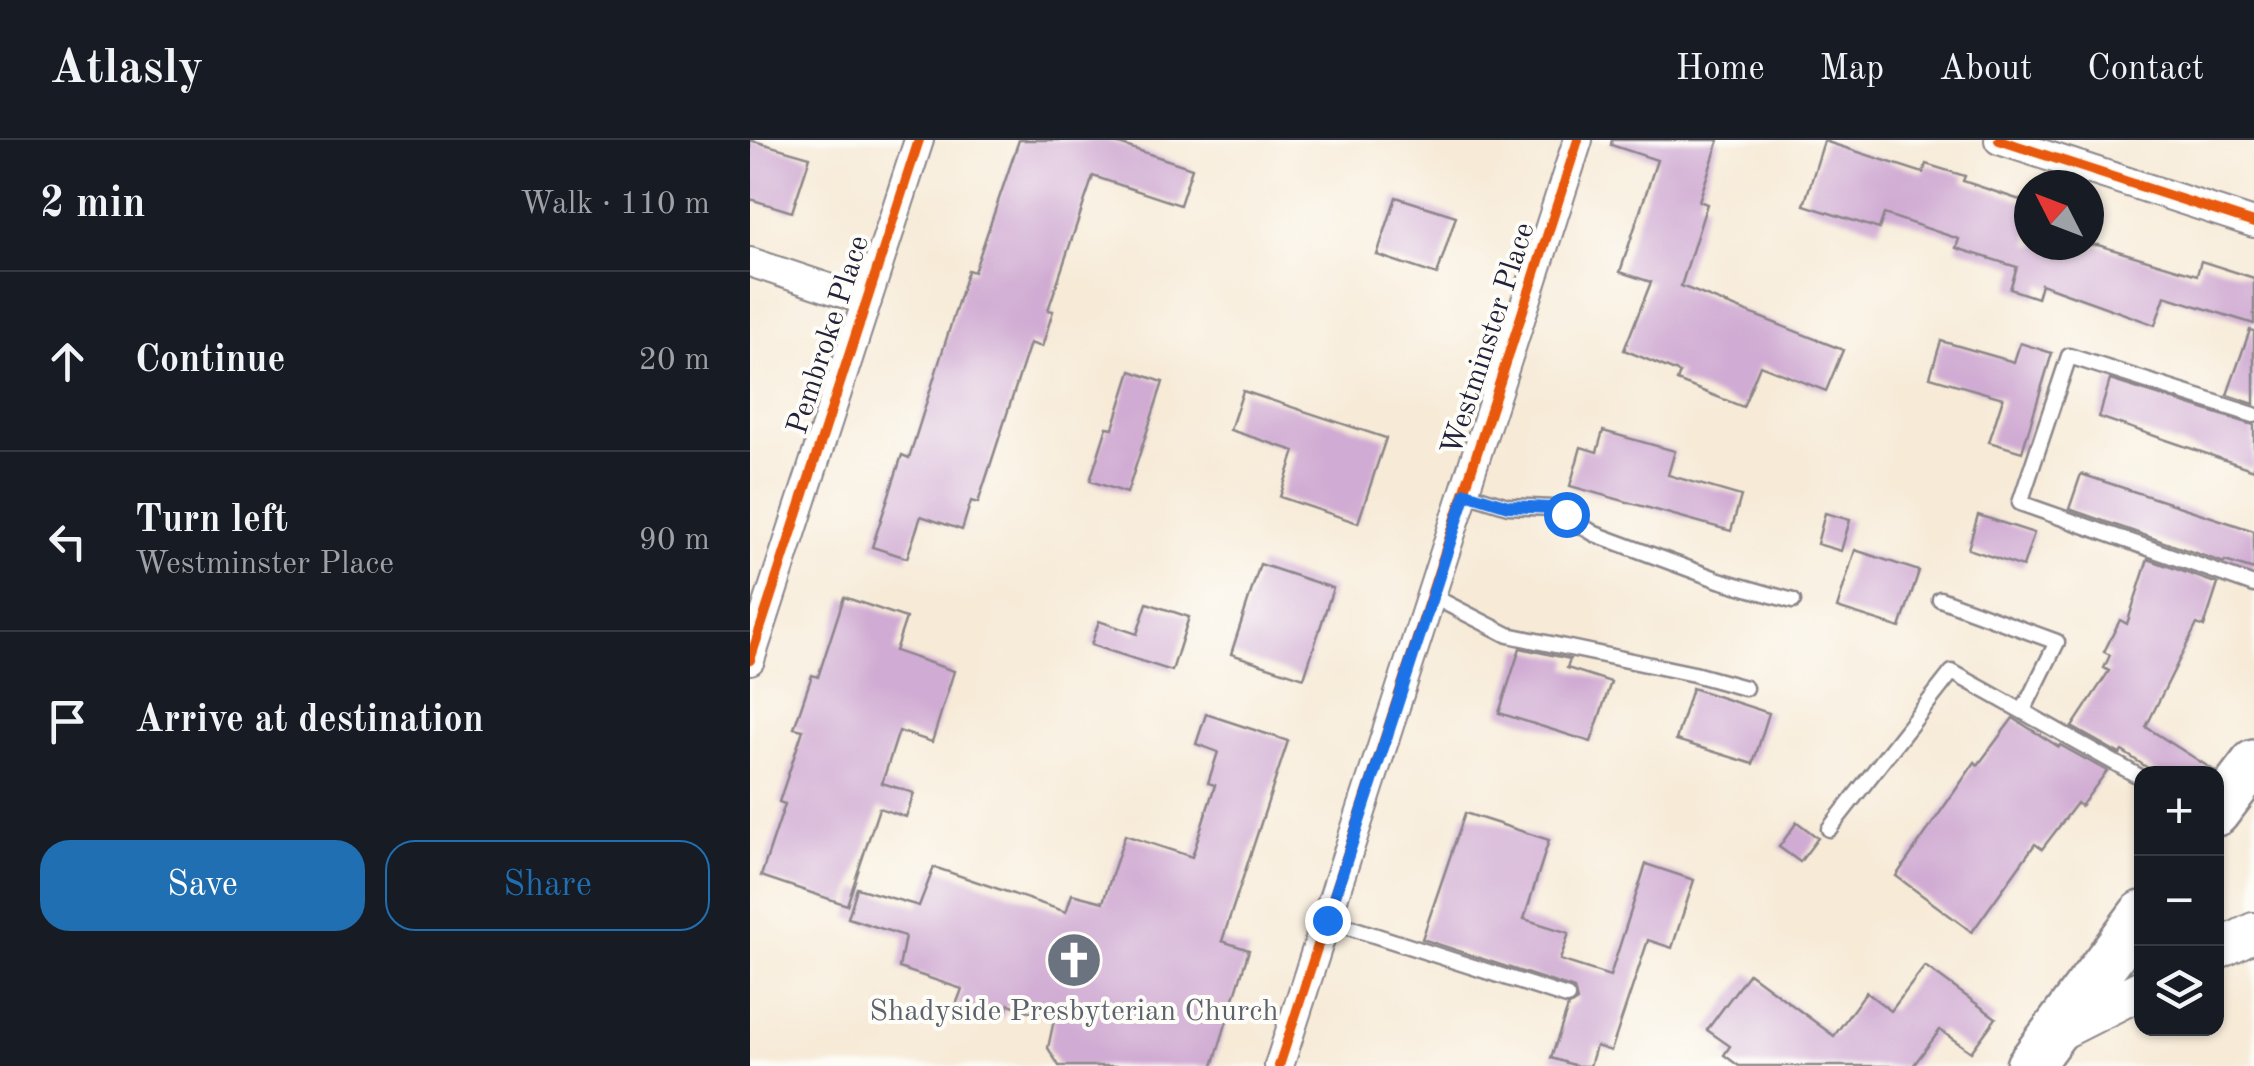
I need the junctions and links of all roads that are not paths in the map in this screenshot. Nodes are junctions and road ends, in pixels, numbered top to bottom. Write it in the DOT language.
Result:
graph roads {
  1 [pos="919,140"];
  2 [pos="1578,140"];
  3 [pos="1999,140"];
  4 [pos="2254,222"];
  5 [pos="750,262"];
  6 [pos="866,301"];
  7 [pos="2254,416"];
  8 [pos="1466,493"];
  9 [pos="2254,585"];
  10 [pos="1432,596"];
  11 [pos="1940,599"];
  12 [pos="1793,601"];
  13 [pos="750,660"];
  14 [pos="1745,688"];
  15 [pos="2023,712"];
  16 [pos="2254,763"];
  17 [pos="2134,774"];
  18 [pos="2224,802"];
  19 [pos="1829,829"];
  20 [pos="1327,920"];
  21 [pos="2134,925"];
  22 [pos="2254,932"];
  23 [pos="2224,947"];
  24 [pos="2134,994"];
  25 [pos="1567,997"];
  26 [pos="2041,1050"];
  27 [pos="1279,1066"];
  1 -- 6 [label="street, Pembroke Place"];
  2 -- 8 [label="street, Westminster Place"];
  3 -- 4 [label="street"];
  5 -- 6 [label="street"];
  6 -- 13 [label="street, Pembroke Place"];
  7 -- 9 [label="lane"];
  8 -- 10 [label="street, Westminster Place"];
  8 -- 12 [label="lane"];
  10 -- 14 [label="lane"];
  10 -- 20 [label="street, Westminster Place"];
  11 -- 15 [label="lane"];
  15 -- 17 [label="lane"];
  15 -- 19 [label="lane"];
  16 -- 18 [label="highway"];
  20 -- 25 [label="lane"];
  20 -- 27 [label="street, Westminster Place"];
  21 -- 26 [label="highway"];
  22 -- 23 [label="main road"];
  24 -- 26 [label="main road"];
}
